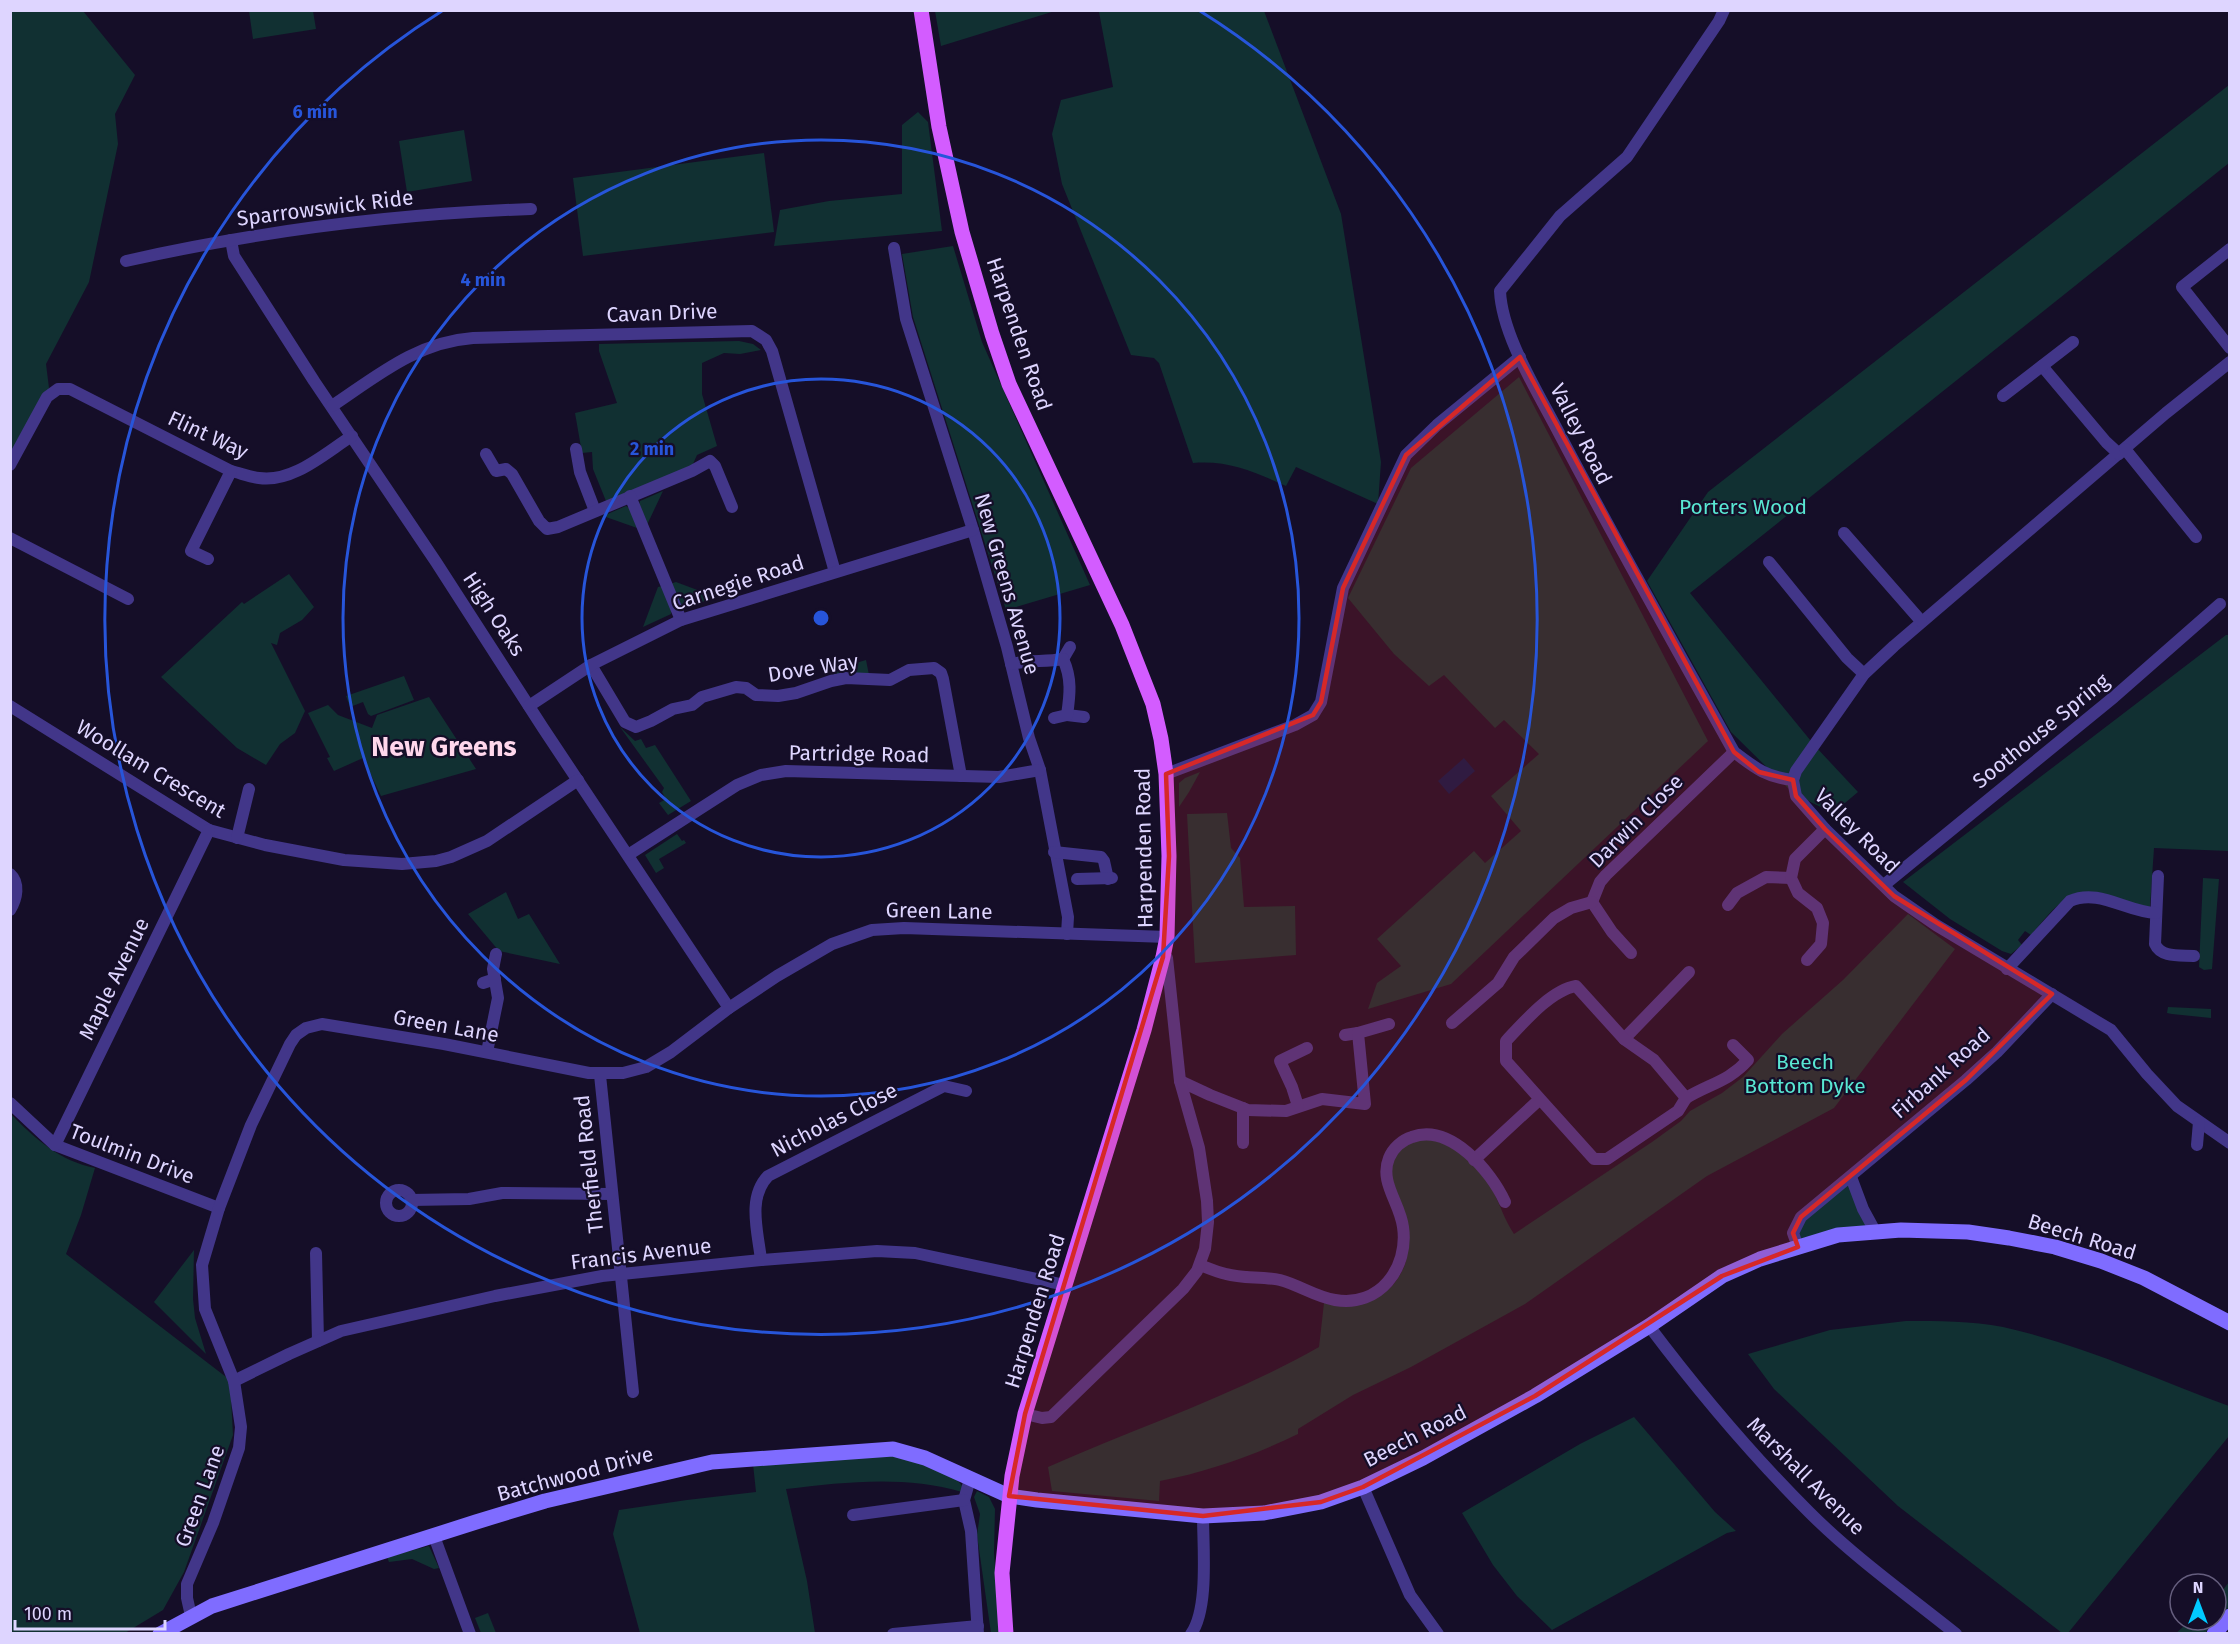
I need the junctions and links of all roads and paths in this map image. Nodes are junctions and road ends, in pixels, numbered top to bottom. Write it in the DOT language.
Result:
graph roads {
  1 [pos="921,10"];
  2 [pos="1724,10"];
  3 [pos="531,209"];
  4 [pos="231,240"];
  5 [pos="894,248"];
  6 [pos="2229,249"];
  7 [pos="126,261"];
  8 [pos="2073,342"];
  9 [pos="2229,348"];
  10 [pos="1520,357"];
  11 [pos="2229,362"];
  12 [pos="2043,366"];
  13 [pos="2002,396"];
  14 [pos="332,406"];
  15 [pos="352,436"];
  16 [pos="576,449"];
  17 [pos="2122,452"];
  18 [pos="486,454"];
  19 [pos="10,465"];
  20 [pos="231,471"];
  21 [pos="630,496"];
  22 [pos="732,507"];
  23 [pos="596,511"];
  24 [pos="973,530"];
  25 [pos="1844,533"];
  26 [pos="2196,537"];
  27 [pos="10,538"];
  28 [pos="208,559"];
  29 [pos="1769,562"];
  30 [pos="835,572"];
  31 [pos="128,599"];
  32 [pos="2220,604"];
  33 [pos="681,620"];
  34 [pos="1921,621"];
  35 [pos="1070,647"];
  36 [pos="1063,659"];
  37 [pos="1011,664"];
  38 [pos="591,665"];
  39 [pos="1864,674"];
  40 [pos="10,706"];
  41 [pos="529,706"];
  42 [pos="1067,715"];
  43 [pos="1084,717"];
  44 [pos="1054,718"];
  45 [pos="1734,752"];
  46 [pos="1040,770"];
  47 [pos="1166,774"];
  48 [pos="961,776"];
  49 [pos="578,780"];
  50 [pos="1793,780"];
  51 [pos="249,789"];
  52 [pos="209,830"];
  53 [pos="1825,830"];
  54 [pos="237,838"];
  55 [pos="1054,852"];
  56 [pos="628,855"];
  57 [pos="1112,862"];
  58 [pos="10,874"];
  59 [pos="2158,876"];
  60 [pos="1791,878"];
  61 [pos="1077,879"];
  62 [pos="1111,881"];
  63 [pos="1884,885"];
  64 [pos="1592,902"];
  65 [pos="1728,905"];
  66 [pos="10,910"];
  67 [pos="2156,913"];
  68 [pos="1067,934"];
  69 [pos="1167,937"];
  70 [pos="1631,953"];
  71 [pos="496,954"];
  72 [pos="2194,956"];
  73 [pos="1167,958"];
  74 [pos="1807,960"];
  75 [pos="2007,969"];
  76 [pos="1689,972"];
  77 [pos="2052,994"];
  78 [pos="729,1008"];
  79 [pos="1452,1023"];
  80 [pos="1389,1024"];
  81 [pos="1358,1033"];
  82 [pos="1345,1035"];
  83 [pos="1624,1039"];
  84 [pos="1733,1045"];
  85 [pos="1307,1048"];
  86 [pos="487,1052"];
  87 [pos="600,1075"];
  88 [pos="1180,1081"];
  89 [pos="966,1091"];
  90 [pos="1686,1098"];
  91 [pos="1540,1099"];
  92 [pos="10,1102"];
  93 [pos="1298,1106"];
  94 [pos="1243,1108"];
  95 [pos="2199,1122"];
  96 [pos="1243,1143"];
  97 [pos="2229,1143"];
  98 [pos="55,1145"];
  99 [pos="2198,1145"];
  100 [pos="1474,1160"];
  101 [pos="1851,1177"];
  102 [pos="611,1194"];
  103 [pos="411,1200"];
  104 [pos="1505,1202"];
  105 [pos="219,1208"];
  106 [pos="1875,1231"];
  107 [pos="1798,1247"];
  108 [pos="316,1253"];
  109 [pos="761,1260"];
  110 [pos="1200,1265"];
  111 [pos="621,1275"];
  112 [pos="1065,1286"];
  113 [pos="2229,1323"];
  114 [pos="1648,1326"];
  115 [pos="318,1341"];
  116 [pos="234,1382"];
  117 [pos="633,1392"];
  118 [pos="1025,1414"];
  119 [pos="970,1479"];
  120 [pos="1362,1487"];
  121 [pos="1009,1496"];
  122 [pos="964,1500"];
  123 [pos="852,1515"];
  124 [pos="1203,1516"];
  125 [pos="434,1536"];
  126 [pos="190,1616"];
  127 [pos="2229,1616"];
  128 [pos="978,1630"];
  129 [pos="918,1632"];
  130 [pos="160,1634"];
  131 [pos="470,1634"];
  132 [pos="893,1634"];
  133 [pos="1006,1634"];
  134 [pos="1191,1634"];
  135 [pos="1438,1634"];
  136 [pos="1956,1634"];
  137 [pos="2214,1634"];
  1 -- 47 [label="main road, Harpenden Road"];
  2 -- 10 [label="street, Valley Road"];
  3 -- 4 [label="street, Sparrowswick Ride"];
  4 -- 7 [label="street, Sparrowswick Ride"];
  4 -- 14 [label="street, High Oaks"];
  5 -- 24 [label="street, New Greens Avenue"];
  6 -- 9 [label="street"];
  8 -- 12 [label="street"];
  10 -- 45 [label="street, Valley Road"];
  10 -- 47 [label="street"];
  11 -- 17 [label="street"];
  12 -- 13 [label="street"];
  12 -- 17 [label="street"];
  14 -- 15 [label="street, High Oaks"];
  14 -- 30 [label="street, Cavan Drive"];
  15 -- 20 [label="street, Flint Way"];
  15 -- 41 [label="street, High Oaks"];
  16 -- 23 [label="street"];
  17 -- 26 [label="street"];
  17 -- 34 [label="street"];
  18 -- 23 [label="street"];
  19 -- 20 [label="street, Flint Way"];
  20 -- 28 [label="street"];
  21 -- 22 [label="street"];
  21 -- 23 [label="street"];
  21 -- 33 [label="street"];
  24 -- 30 [label="street, Carnegie Road"];
  24 -- 37 [label="street, New Greens Avenue"];
  25 -- 34 [label="street"];
  27 -- 31 [label="street"];
  29 -- 39 [label="street"];
  30 -- 33 [label="street, Carnegie Road"];
  32 -- 63 [label="street, Soothouse Spring"];
  33 -- 38 [label="street, Carnegie Road"];
  34 -- 39 [label="street"];
  35 -- 36 [label="street"];
  36 -- 37 [label="street"];
  36 -- 42 [label="street"];
  37 -- 46 [label="street, New Greens Avenue"];
  38 -- 41 [label="street, Carnegie Road"];
  38 -- 48 [label="street, Dove Way"];
  39 -- 50 [label="street"];
  40 -- 52 [label="street, Woollam Crescent"];
  41 -- 49 [label="street, High Oaks"];
  42 -- 43 [label="street"];
  42 -- 44 [label="street"];
  45 -- 50 [label="street, Valley Road"];
  45 -- 64 [label="street, Darwin Close"];
  46 -- 48 [label="street, Partridge Road"];
  46 -- 55 [label="street, New Greens Avenue"];
  47 -- 69 [label="main road, Harpenden Road"];
  48 -- 56 [label="street, Partridge Road"];
  49 -- 54 [label="street, Woollam Crescent"];
  49 -- 56 [label="street, High Oaks"];
  50 -- 53 [label="street, Valley Road"];
  51 -- 54 [label="street"];
  52 -- 54 [label="street, Woollam Crescent"];
  52 -- 98 [label="street, Maple Avenue"];
  53 -- 60 [label="street"];
  53 -- 63 [label="street, Valley Road"];
  55 -- 62 [label="street"];
  55 -- 68 [label="street, New Greens Avenue"];
  56 -- 78 [label="street, High Oaks"];
  57 -- 62 [label="street"];
  58 -- 66 [label="street"];
  59 -- 67 [label="street"];
  60 -- 65 [label="street"];
  60 -- 74 [label="street"];
  61 -- 62 [label="street"];
  63 -- 75 [label="street, Valley Road"];
  64 -- 70 [label="street, Darwin Close"];
  64 -- 79 [label="street"];
  67 -- 72 [label="street"];
  67 -- 75 [label="street"];
  68 -- 69 [label="street, Green Lane"];
  68 -- 78 [label="street, Green Lane"];
  69 -- 112 [label="main road, Harpenden Road"];
  71 -- 86 [label="street"];
  73 -- 88 [label="street"];
  75 -- 77 [label="street, Valley Road"];
  76 -- 83 [label="street"];
  77 -- 95 [label="street, Valley Road"];
  77 -- 101 [label="street, Firbank Road"];
  78 -- 87 [label="street, Green Lane"];
  80 -- 81 [label="street"];
  81 -- 82 [label="street"];
  81 -- 93 [label="street"];
  83 -- 90 [label="street"];
  83 -- 91 [label="street"];
  84 -- 90 [label="street"];
  85 -- 93 [label="street"];
  86 -- 87 [label="street, Green Lane"];
  86 -- 105 [label="street, Green Lane"];
  87 -- 102 [label="street, Therfield Road"];
  88 -- 94 [label="street"];
  88 -- 110 [label="street"];
  89 -- 109 [label="street, Nicholas Close"];
  90 -- 91 [label="street"];
  91 -- 100 [label="street"];
  92 -- 98 [label="street, Toulmin Drive"];
  93 -- 94 [label="street"];
  94 -- 96 [label="street"];
  95 -- 97 [label="street, Valley Road"];
  95 -- 99 [label="street"];
  98 -- 105 [label="street, Toulmin Drive"];
  100 -- 104 [label="street"];
  100 -- 110 [label="street"];
  101 -- 106 [label="street"];
  101 -- 107 [label="street"];
  102 -- 103 [label="street"];
  102 -- 111 [label="street, Therfield Road"];
  105 -- 116 [label="street, Green Lane"];
  106 -- 107 [label="street, Beech Road"];
  106 -- 113 [label="street, Beech Road"];
  107 -- 114 [label="street, Beech Road"];
  108 -- 115 [label="street"];
  109 -- 111 [label="street, Francis Avenue"];
  109 -- 112 [label="street, Francis Avenue"];
  110 -- 118 [label="street"];
  111 -- 115 [label="street, Francis Avenue"];
  111 -- 117 [label="street, Therfield Road"];
  112 -- 118 [label="main road, Harpenden Road"];
  114 -- 120 [label="street, Beech Road"];
  114 -- 136 [label="street, Marshall Avenue"];
  115 -- 116 [label="street, Francis Avenue"];
  116 -- 126 [label="street, Green Lane"];
  118 -- 121 [label="main road, Harpenden Road"];
  119 -- 121 [label="street, Batchwood Drive"];
  119 -- 122 [label="street"];
  119 -- 125 [label="street, Batchwood Drive"];
  120 -- 124 [label="street, Beech Road"];
  120 -- 135 [label="street"];
  121 -- 124 [label="street, Beech Road"];
  121 -- 133 [label="main road, Harpenden Road"];
  122 -- 123 [label="street"];
  122 -- 128 [label="street"];
  124 -- 134 [label="street"];
  125 -- 126 [label="street, Batchwood Drive"];
  125 -- 131 [label="street"];
  126 -- 130 [label="street, Batchwood Drive"];
  127 -- 137 [label="street"];
  128 -- 129 [label="street"];
  129 -- 132 [label="street"];
}
